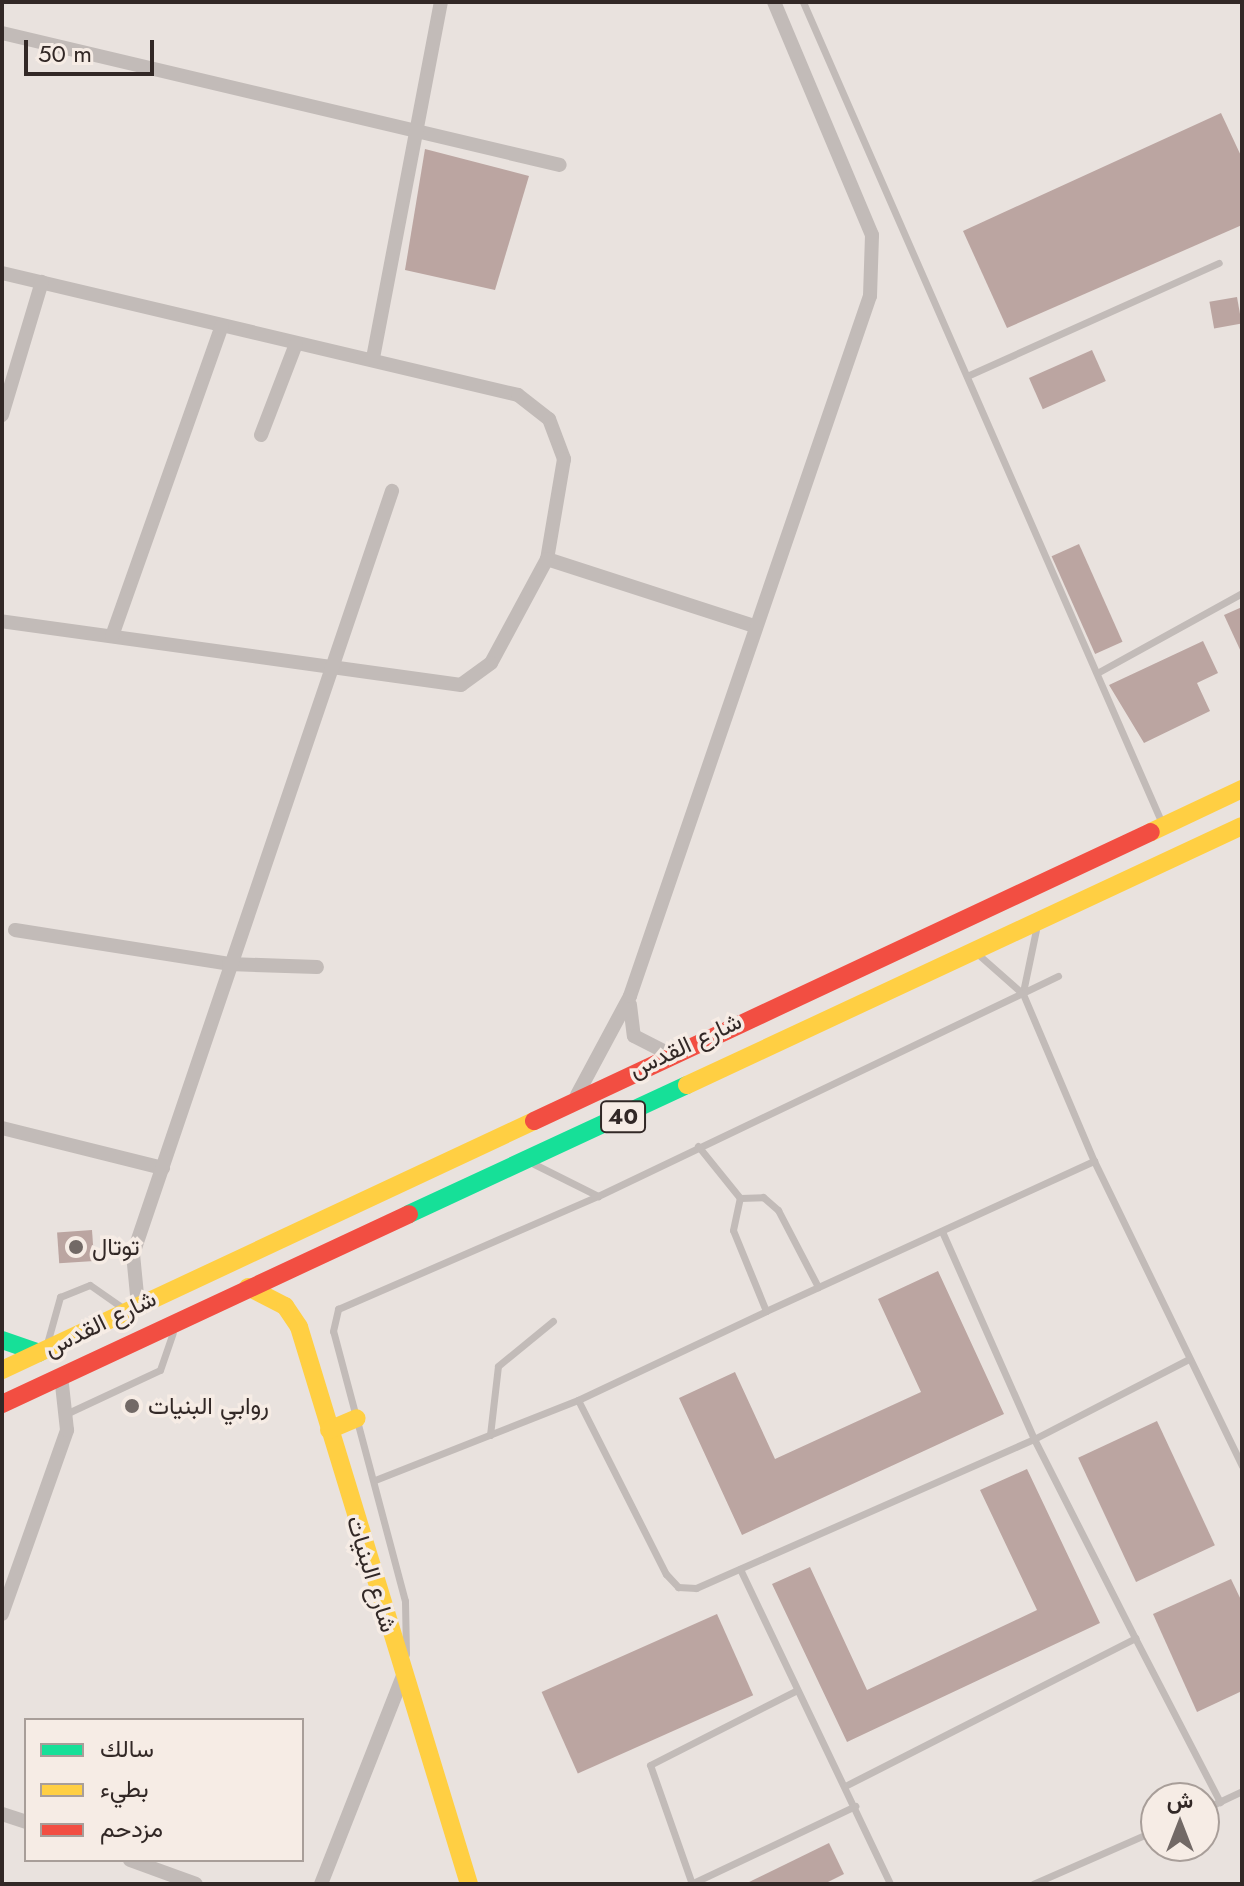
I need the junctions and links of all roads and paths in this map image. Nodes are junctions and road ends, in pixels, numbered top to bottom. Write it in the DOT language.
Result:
graph roads {
  1 [pos="441,2"];
  2 [pos="774,2"];
  3 [pos="803,2"];
  4 [pos="2,33"];
  5 [pos="416,126"];
  6 [pos="560,165"];
  7 [pos="1219,263"];
  8 [pos="2,273"];
  9 [pos="42,282"];
  10 [pos="222,326"];
  11 [pos="296,344"];
  12 [pos="373,358"];
  13 [pos="967,376"];
  14 [pos="2,415"];
  15 [pos="261,435"];
  16 [pos="392,491"];
  17 [pos="547,559"];
  18 [pos="1242,593"];
  19 [pos="2,621"];
  20 [pos="755,626"];
  21 [pos="112,636"];
  22 [pos="333,669"];
  23 [pos="1097,673"];
  24 [pos="1242,789"];
  25 [pos="1163,825"];
  26 [pos="1242,826"];
  27 [pos="1041,920"];
  28 [pos="15,930"];
  29 [pos="969,952"];
  30 [pos="229,964"];
  31 [pos="317,967"];
  32 [pos="1058,976"];
  33 [pos="1023,994"];
  34 [pos="630,996"];
  35 [pos="668,1053"];
  36 [pos="576,1097"];
  37 [pos="2,1128"];
  38 [pos="698,1146"];
  39 [pos="528,1161"];
  40 [pos="1094,1161"];
  41 [pos="163,1168"];
  42 [pos="598,1196"];
  43 [pos="740,1198"];
  44 [pos="942,1231"];
  45 [pos="248,1287"];
  46 [pos="818,1287"];
  47 [pos="133,1307"];
  48 [pos="766,1311"];
  49 [pos="177,1321"];
  50 [pos="553,1321"];
  51 [pos="2,1340"];
  52 [pos="42,1352"];
  53 [pos="1189,1359"];
  54 [pos="2,1370"];
  55 [pos="61,1376"];
  56 [pos="578,1400"];
  57 [pos="2,1404"];
  58 [pos="70,1412"];
  59 [pos="357,1418"];
  60 [pos="329,1430"];
  61 [pos="490,1435"];
  62 [pos="1034,1439"];
  63 [pos="1242,1466"];
  64 [pos="375,1480"];
  65 [pos="740,1569"];
  66 [pos="2,1614"];
  67 [pos="1135,1638"];
  68 [pos="403,1676"];
  69 [pos="797,1690"];
  70 [pos="1210,1782"];
  71 [pos="845,1786"];
  72 [pos="1242,1791"];
  73 [pos="1220,1802"];
  74 [pos="855,1806"];
  75 [pos="2,1814"];
  76 [pos="24,1821"];
  77 [pos="1140,1837"];
  78 [pos="136,1862"];
  79 [pos="196,1884"];
  80 [pos="321,1884"];
  81 [pos="469,1884"];
  82 [pos="692,1884"];
  83 [pos="890,1884"];
  84 [pos="1033,1884"];
  1 -- 5 [label="street"];
  2 -- 20 [label="street"];
  3 -- 13 [label="lane"];
  4 -- 5 [label="street"];
  5 -- 6 [label="street"];
  5 -- 12 [label="street"];
  7 -- 13 [label="lane"];
  8 -- 9 [label="street"];
  9 -- 10 [label="street"];
  9 -- 14 [label="street"];
  10 -- 11 [label="street"];
  10 -- 21 [label="street"];
  11 -- 12 [label="street"];
  11 -- 15 [label="street"];
  12 -- 17 [label="street"];
  13 -- 23 [label="lane"];
  16 -- 22 [label="street"];
  17 -- 20 [label="street"];
  17 -- 22 [label="street"];
  18 -- 23 [label="lane"];
  19 -- 21 [label="street"];
  20 -- 34 [label="street"];
  21 -- 22 [label="street"];
  22 -- 30 [label="street"];
  23 -- 25 [label="lane"];
  24 -- 25 [label="main road, شارع القدس / 40"];
  25 -- 35 [label="main road, شارع القدس / 40"];
  26 -- 27 [label="main road, شارع القدس / 40"];
  27 -- 29 [label="main road, شارع القدس / 40"];
  27 -- 33 [label="lane"];
  28 -- 30 [label="street"];
  29 -- 33 [label="lane"];
  29 -- 39 [label="main road, شارع القدس / 40"];
  30 -- 31 [label="street"];
  30 -- 41 [label="street"];
  32 -- 33 [label="lane"];
  33 -- 38 [label="lane"];
  33 -- 40 [label="lane"];
  34 -- 35 [label="street"];
  34 -- 36 [label="street"];
  35 -- 36 [label="main road, شارع القدس / 40"];
  36 -- 47 [label="main road, شارع القدس / 40"];
  37 -- 41 [label="street"];
  38 -- 42 [label="lane"];
  38 -- 43 [label="lane"];
  39 -- 42 [label="lane"];
  39 -- 45 [label="main road, شارع القدس / 40"];
  40 -- 44 [label="lane"];
  40 -- 53 [label="lane"];
  41 -- 47 [label="street"];
  42 -- 59 [label="lane"];
  43 -- 46 [label="lane"];
  43 -- 48 [label="lane"];
  44 -- 46 [label="lane"];
  44 -- 62 [label="lane"];
  45 -- 49 [label="main road, شارع القدس / 40"];
  45 -- 60 [label="main road, شارع البنيات"];
  46 -- 48 [label="lane"];
  47 -- 52 [label="main road, شارع القدس / 40"];
  47 -- 52 [label="lane"];
  48 -- 56 [label="lane"];
  49 -- 55 [label="main road, شارع القدس / 40"];
  49 -- 58 [label="lane"];
  50 -- 61 [label="lane"];
  51 -- 52 [label="main road"];
  52 -- 54 [label="main road, شارع القدس / 40"];
  53 -- 62 [label="lane"];
  53 -- 63 [label="lane"];
  55 -- 57 [label="main road, شارع القدس / 40"];
  55 -- 58 [label="street"];
  56 -- 61 [label="lane"];
  56 -- 65 [label="lane"];
  58 -- 66 [label="street"];
  59 -- 60 [label="main road"];
  59 -- 64 [label="lane"];
  60 -- 68 [label="main road, شارع البنيات"];
  61 -- 64 [label="lane"];
  62 -- 65 [label="lane"];
  62 -- 67 [label="lane"];
  64 -- 68 [label="lane"];
  65 -- 69 [label="lane"];
  67 -- 70 [label="lane"];
  67 -- 71 [label="lane"];
  68 -- 80 [label="street"];
  68 -- 81 [label="main road, شارع البنيات"];
  69 -- 71 [label="lane"];
  69 -- 82 [label="lane"];
  71 -- 74 [label="lane"];
  72 -- 73 [label="lane"];
  74 -- 82 [label="lane"];
  74 -- 83 [label="lane"];
  75 -- 76 [label="street"];
  77 -- 84 [label="lane"];
  78 -- 79 [label="street"];
}
